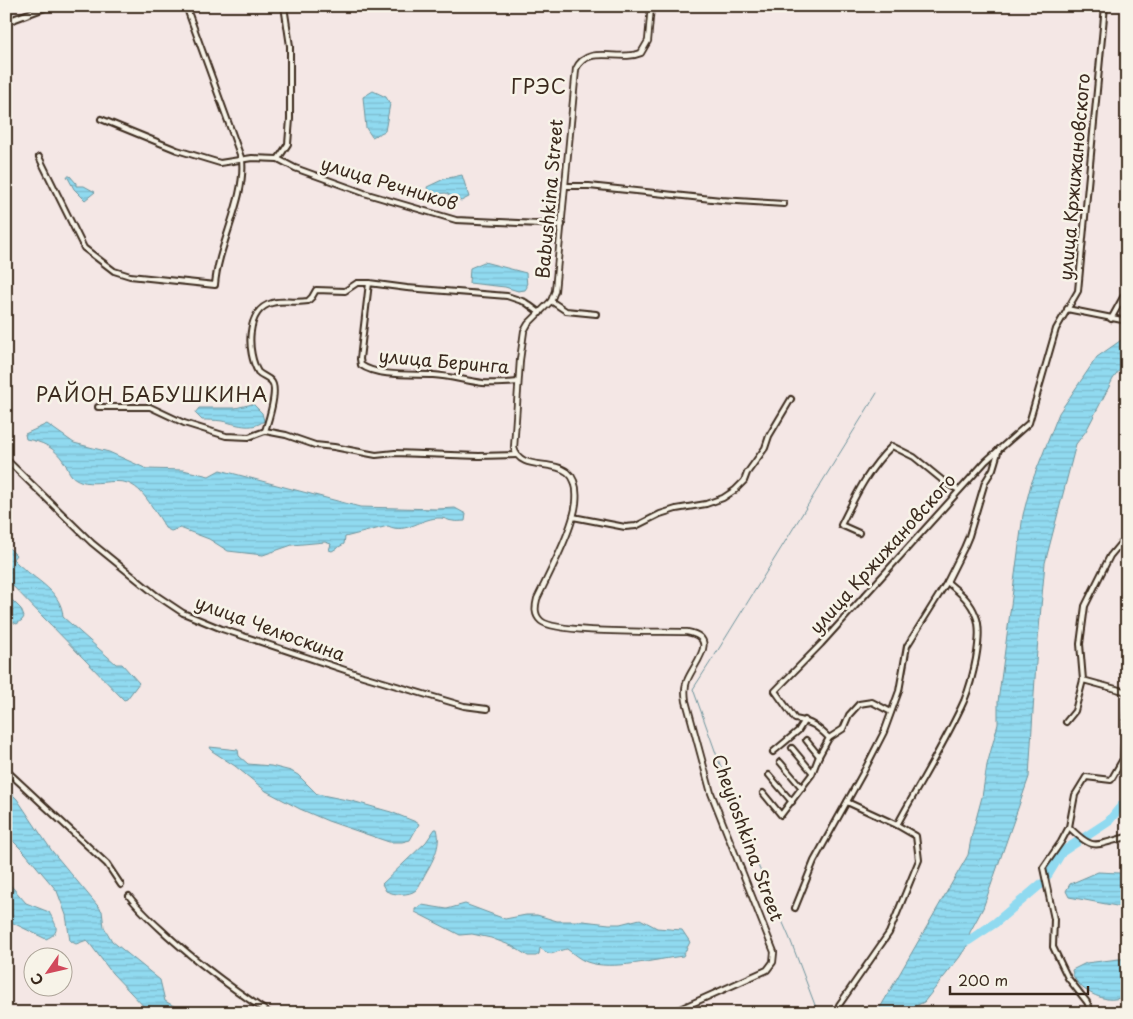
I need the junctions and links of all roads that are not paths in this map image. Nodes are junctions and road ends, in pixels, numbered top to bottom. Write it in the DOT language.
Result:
graph roads {
  1 [pos="48,6"];
  2 [pos="186,6"];
  3 [pos="284,6"];
  4 [pos="651,6"];
  5 [pos="1105,6"];
  6 [pos="6,22"];
  7 [pos="101,119"];
  8 [pos="39,157"];
  9 [pos="278,158"];
  10 [pos="242,160"];
  11 [pos="566,186"];
  12 [pos="784,204"];
  13 [pos="562,225"];
  14 [pos="369,283"];
  15 [pos="1127,290"];
  16 [pos="551,301"];
  17 [pos="1067,310"];
  18 [pos="540,313"];
  19 [pos="596,314"];
  20 [pos="1111,319"];
  21 [pos="1127,322"];
  22 [pos="518,382"];
  23 [pos="791,399"];
  24 [pos="98,407"];
  25 [pos="265,431"];
  26 [pos="1000,447"];
  27 [pos="517,455"];
  28 [pos="6,459"];
  29 [pos="958,490"];
  30 [pos="573,517"];
  31 [pos="859,533"];
  32 [pos="1127,540"];
  33 [pos="947,582"];
  34 [pos="1083,680"];
  35 [pos="1127,694"];
  36 [pos="487,709"];
  37 [pos="891,712"];
  38 [pos="804,720"];
  39 [pos="1066,722"];
  40 [pos="828,738"];
  41 [pos="806,740"];
  42 [pos="792,748"];
  43 [pos="773,752"];
  44 [pos="819,756"];
  45 [pos="780,762"];
  46 [pos="6,770"];
  47 [pos="812,772"];
  48 [pos="769,775"];
  49 [pos="802,788"];
  50 [pos="763,793"];
  51 [pos="792,802"];
  52 [pos="847,802"];
  53 [pos="897,825"];
  54 [pos="1069,827"];
  55 [pos="1127,838"];
  56 [pos="121,885"];
  57 [pos="129,896"];
  58 [pos="794,908"];
  59 [pos="839,1005"];
  60 [pos="269,1013"];
  61 [pos="671,1013"];
  62 [pos="1092,1013"];
  1 -- 6 [label="main road"];
  2 -- 10 [label="street"];
  3 -- 9 [label="street"];
  4 -- 11 [label="street, Babushkina Street"];
  5 -- 17 [label="street, улица Кржижановского"];
  7 -- 10 [label="street, улица Речников"];
  8 -- 10 [label="street"];
  9 -- 10 [label="street, улица Речников"];
  9 -- 13 [label="street, улица Речников"];
  11 -- 12 [label="street"];
  11 -- 13 [label="street, Babushkina Street"];
  13 -- 16 [label="street, Babushkina Street"];
  14 -- 18 [label="street"];
  14 -- 22 [label="street, улица Беринга"];
  14 -- 25 [label="street"];
  15 -- 20 [label="street"];
  16 -- 18 [label="street"];
  16 -- 19 [label="street"];
  17 -- 20 [label="street"];
  17 -- 26 [label="street, улица Кржижановского"];
  18 -- 22 [label="street"];
  20 -- 21 [label="street"];
  22 -- 27 [label="street"];
  23 -- 30 [label="street"];
  24 -- 25 [label="street"];
  25 -- 27 [label="street"];
  26 -- 29 [label="street, улица Кржижановского"];
  26 -- 33 [label="street, улица Кржижановского"];
  27 -- 30 [label="street, Cheyioshkina Street"];
  28 -- 36 [label="street, улица Челюскина"];
  29 -- 31 [label="street"];
  29 -- 38 [label="street, улица Кржижановского"];
  30 -- 61 [label="street, Cheyioshkina Street"];
  32 -- 34 [label="street"];
  33 -- 37 [label="street, улица Кржижановского"];
  33 -- 53 [label="street"];
  34 -- 35 [label="street"];
  34 -- 39 [label="street"];
  35 -- 54 [label="street"];
  37 -- 40 [label="street"];
  37 -- 52 [label="street, улица Кржижановского"];
  38 -- 40 [label="street"];
  38 -- 43 [label="street"];
  40 -- 44 [label="street"];
  41 -- 44 [label="street"];
  42 -- 47 [label="street"];
  44 -- 47 [label="street"];
  45 -- 49 [label="street"];
  46 -- 56 [label="street"];
  47 -- 49 [label="street"];
  48 -- 51 [label="street"];
  49 -- 51 [label="street"];
  50 -- 51 [label="street"];
  52 -- 53 [label="street"];
  52 -- 58 [label="street, улица Кржижановского"];
  53 -- 59 [label="street"];
  54 -- 55 [label="street"];
  54 -- 62 [label="street"];
  57 -- 60 [label="street"];
}
